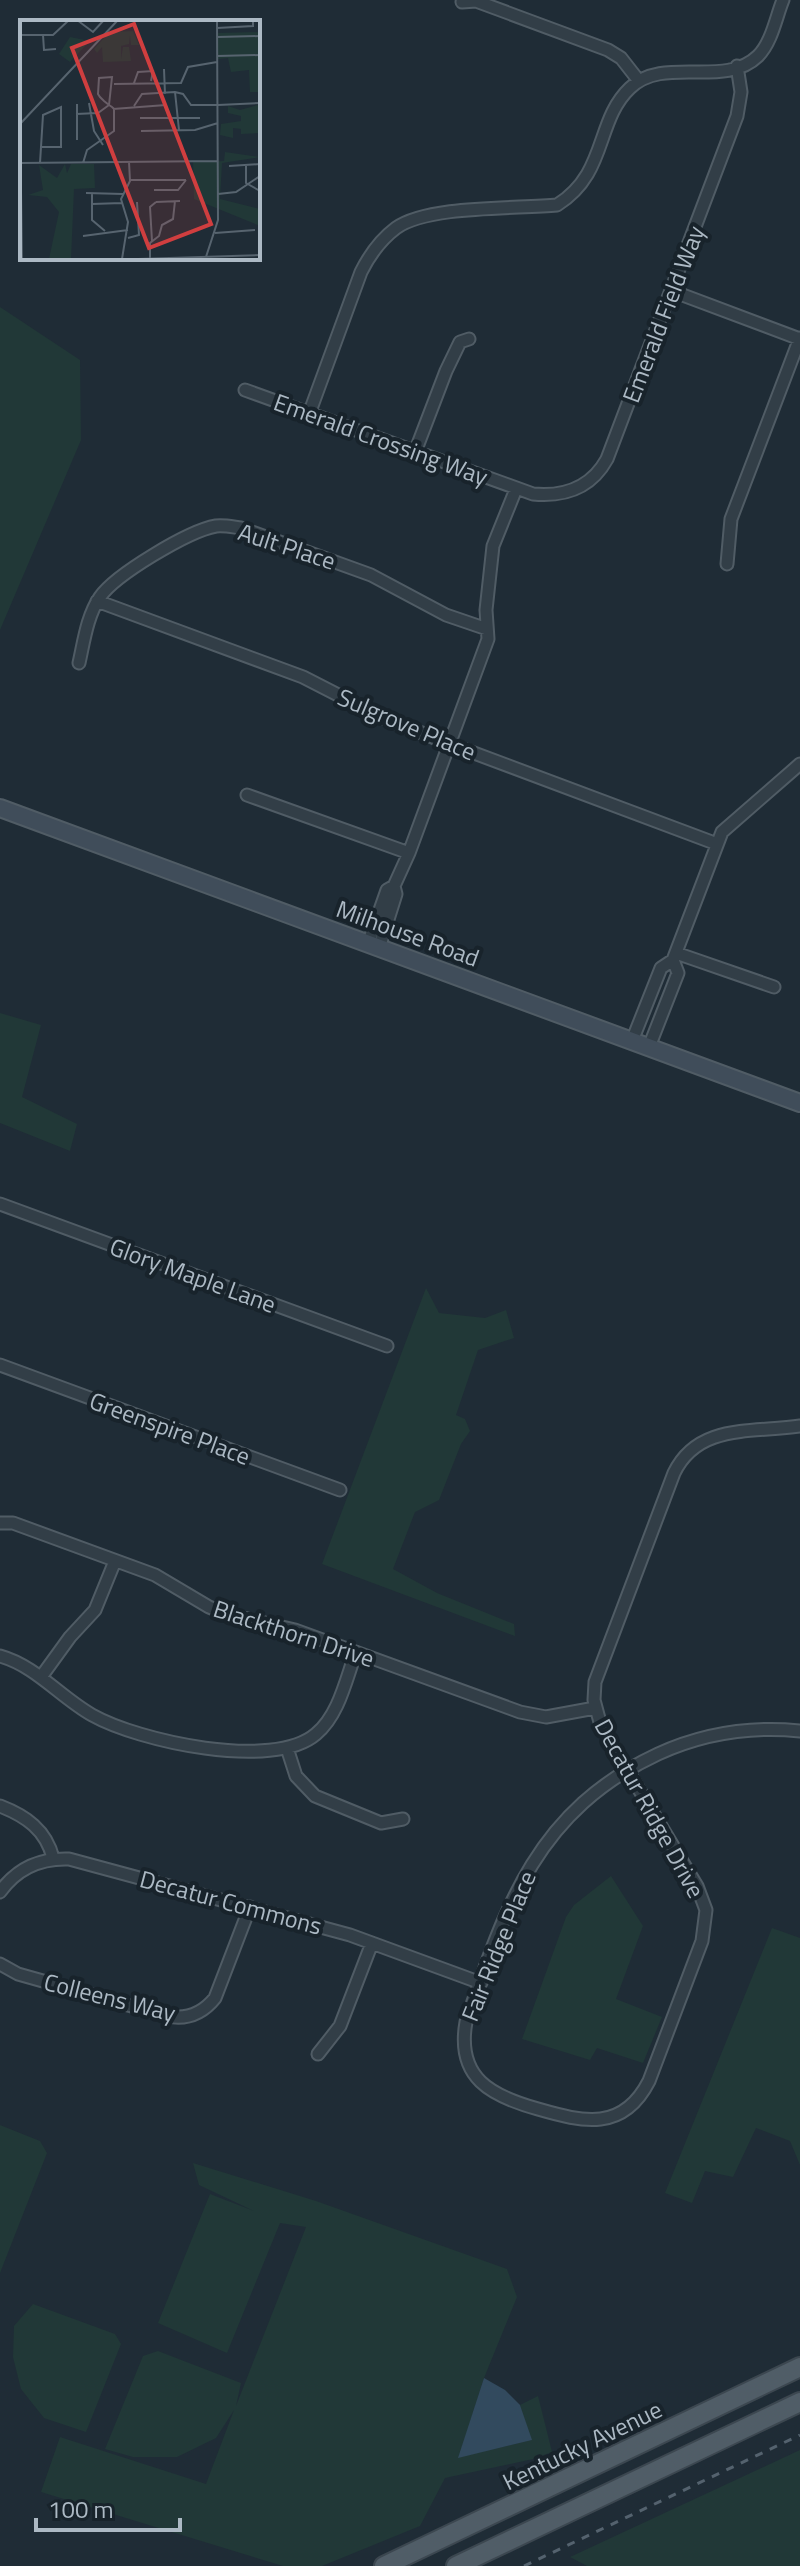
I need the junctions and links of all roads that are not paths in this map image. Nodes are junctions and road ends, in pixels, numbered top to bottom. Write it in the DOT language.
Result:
graph roads {
  1 [pos="783,0"];
  2 [pos="462,2"];
  3 [pos="737,66"];
  4 [pos="639,81"];
  5 [pos="672,291"];
  6 [pos="469,339"];
  7 [pos="800,339"];
  8 [pos="245,390"];
  9 [pos="309,414"];
  10 [pos="415,452"];
  11 [pos="516,489"];
  12 [pos="727,564"];
  13 [pos="97,601"];
  14 [pos="487,629"];
  15 [pos="79,663"];
  16 [pos="450,744"];
  17 [pos="800,764"];
  18 [pos="247,795"];
  19 [pos="0,808"];
  20 [pos="717,844"];
  21 [pos="409,853"];
  22 [pos="373,946"];
  23 [pos="674,957"];
  24 [pos="774,987"];
  25 [pos="632,1041"];
  26 [pos="649,1047"];
  27 [pos="800,1103"];
  28 [pos="0,1204"];
  29 [pos="387,1346"];
  30 [pos="0,1365"];
  31 [pos="800,1426"];
  32 [pos="340,1490"];
  33 [pos="0,1523"];
  34 [pos="115,1561"];
  35 [pos="356,1652"];
  36 [pos="0,1656"];
  37 [pos="41,1677"];
  38 [pos="595,1708"];
  39 [pos="800,1731"];
  40 [pos="287,1748"];
  41 [pos="627,1768"];
  42 [pos="0,1806"];
  43 [pos="403,1819"];
  44 [pos="53,1858"];
  45 [pos="0,1892"];
  46 [pos="250,1907"];
  47 [pos="372,1943"];
  48 [pos="0,1964"];
  49 [pos="481,1983"];
  50 [pos="318,2054"];
  51 [pos="471,2068"];
  52 [pos="800,2367"];
  53 [pos="800,2402"];
  54 [pos="384,2566"];
  55 [pos="456,2566"];
  1 -- 3 [label="street"];
  2 -- 4 [label="street"];
  3 -- 4 [label="street"];
  3 -- 5 [label="street, Emerald Field Way"];
  4 -- 9 [label="street"];
  5 -- 7 [label="street"];
  5 -- 11 [label="street, Emerald Field Way"];
  6 -- 10 [label="street"];
  7 -- 12 [label="street"];
  8 -- 9 [label="street, Emerald Crossing Way"];
  9 -- 10 [label="street, Emerald Crossing Way"];
  10 -- 11 [label="street, Emerald Crossing Way"];
  11 -- 14 [label="street"];
  13 -- 14 [label="street, Ault Place"];
  13 -- 15 [label="street"];
  13 -- 16 [label="street, Sulgrove Place"];
  14 -- 16 [label="street"];
  16 -- 20 [label="street, Sulgrove Place"];
  16 -- 21 [label="street"];
  17 -- 20 [label="street"];
  18 -- 21 [label="street"];
  19 -- 22 [label="street, Milhouse Road"];
  20 -- 23 [label="street"];
  21 -- 22 [label="street"];
  22 -- 25 [label="street, Milhouse Road"];
  23 -- 24 [label="street"];
  23 -- 25 [label="street"];
  23 -- 26 [label="street"];
  25 -- 26 [label="street, Milhouse Road"];
  26 -- 27 [label="street, Milhouse Road"];
  28 -- 29 [label="street, Glory Maple Lane"];
  30 -- 32 [label="street, Greenspire Place"];
  31 -- 38 [label="street, Decatur Ridge Drive"];
  33 -- 34 [label="street, Blackthorn Drive"];
  34 -- 35 [label="street, Blackthorn Drive"];
  34 -- 37 [label="street"];
  35 -- 38 [label="street, Blackthorn Drive"];
  35 -- 40 [label="street"];
  36 -- 37 [label="street"];
  37 -- 40 [label="street"];
  38 -- 41 [label="street, Decatur Ridge Drive"];
  39 -- 41 [label="street, Fair Ridge Place"];
  40 -- 43 [label="street"];
  41 -- 49 [label="street, Fair Ridge Place"];
  41 -- 51 [label="street, Decatur Ridge Drive"];
  42 -- 44 [label="street"];
  44 -- 45 [label="street"];
  44 -- 46 [label="street, Decatur Commons"];
  46 -- 47 [label="street, Decatur Commons"];
  46 -- 48 [label="street, Colleens Way"];
  47 -- 49 [label="street, Decatur Commons"];
  47 -- 50 [label="street"];
  49 -- 51 [label="street, Fair Ridge Place"];
  52 -- 54 [label="main road, Kentucky Avenue"];
  53 -- 55 [label="main road"];
}
